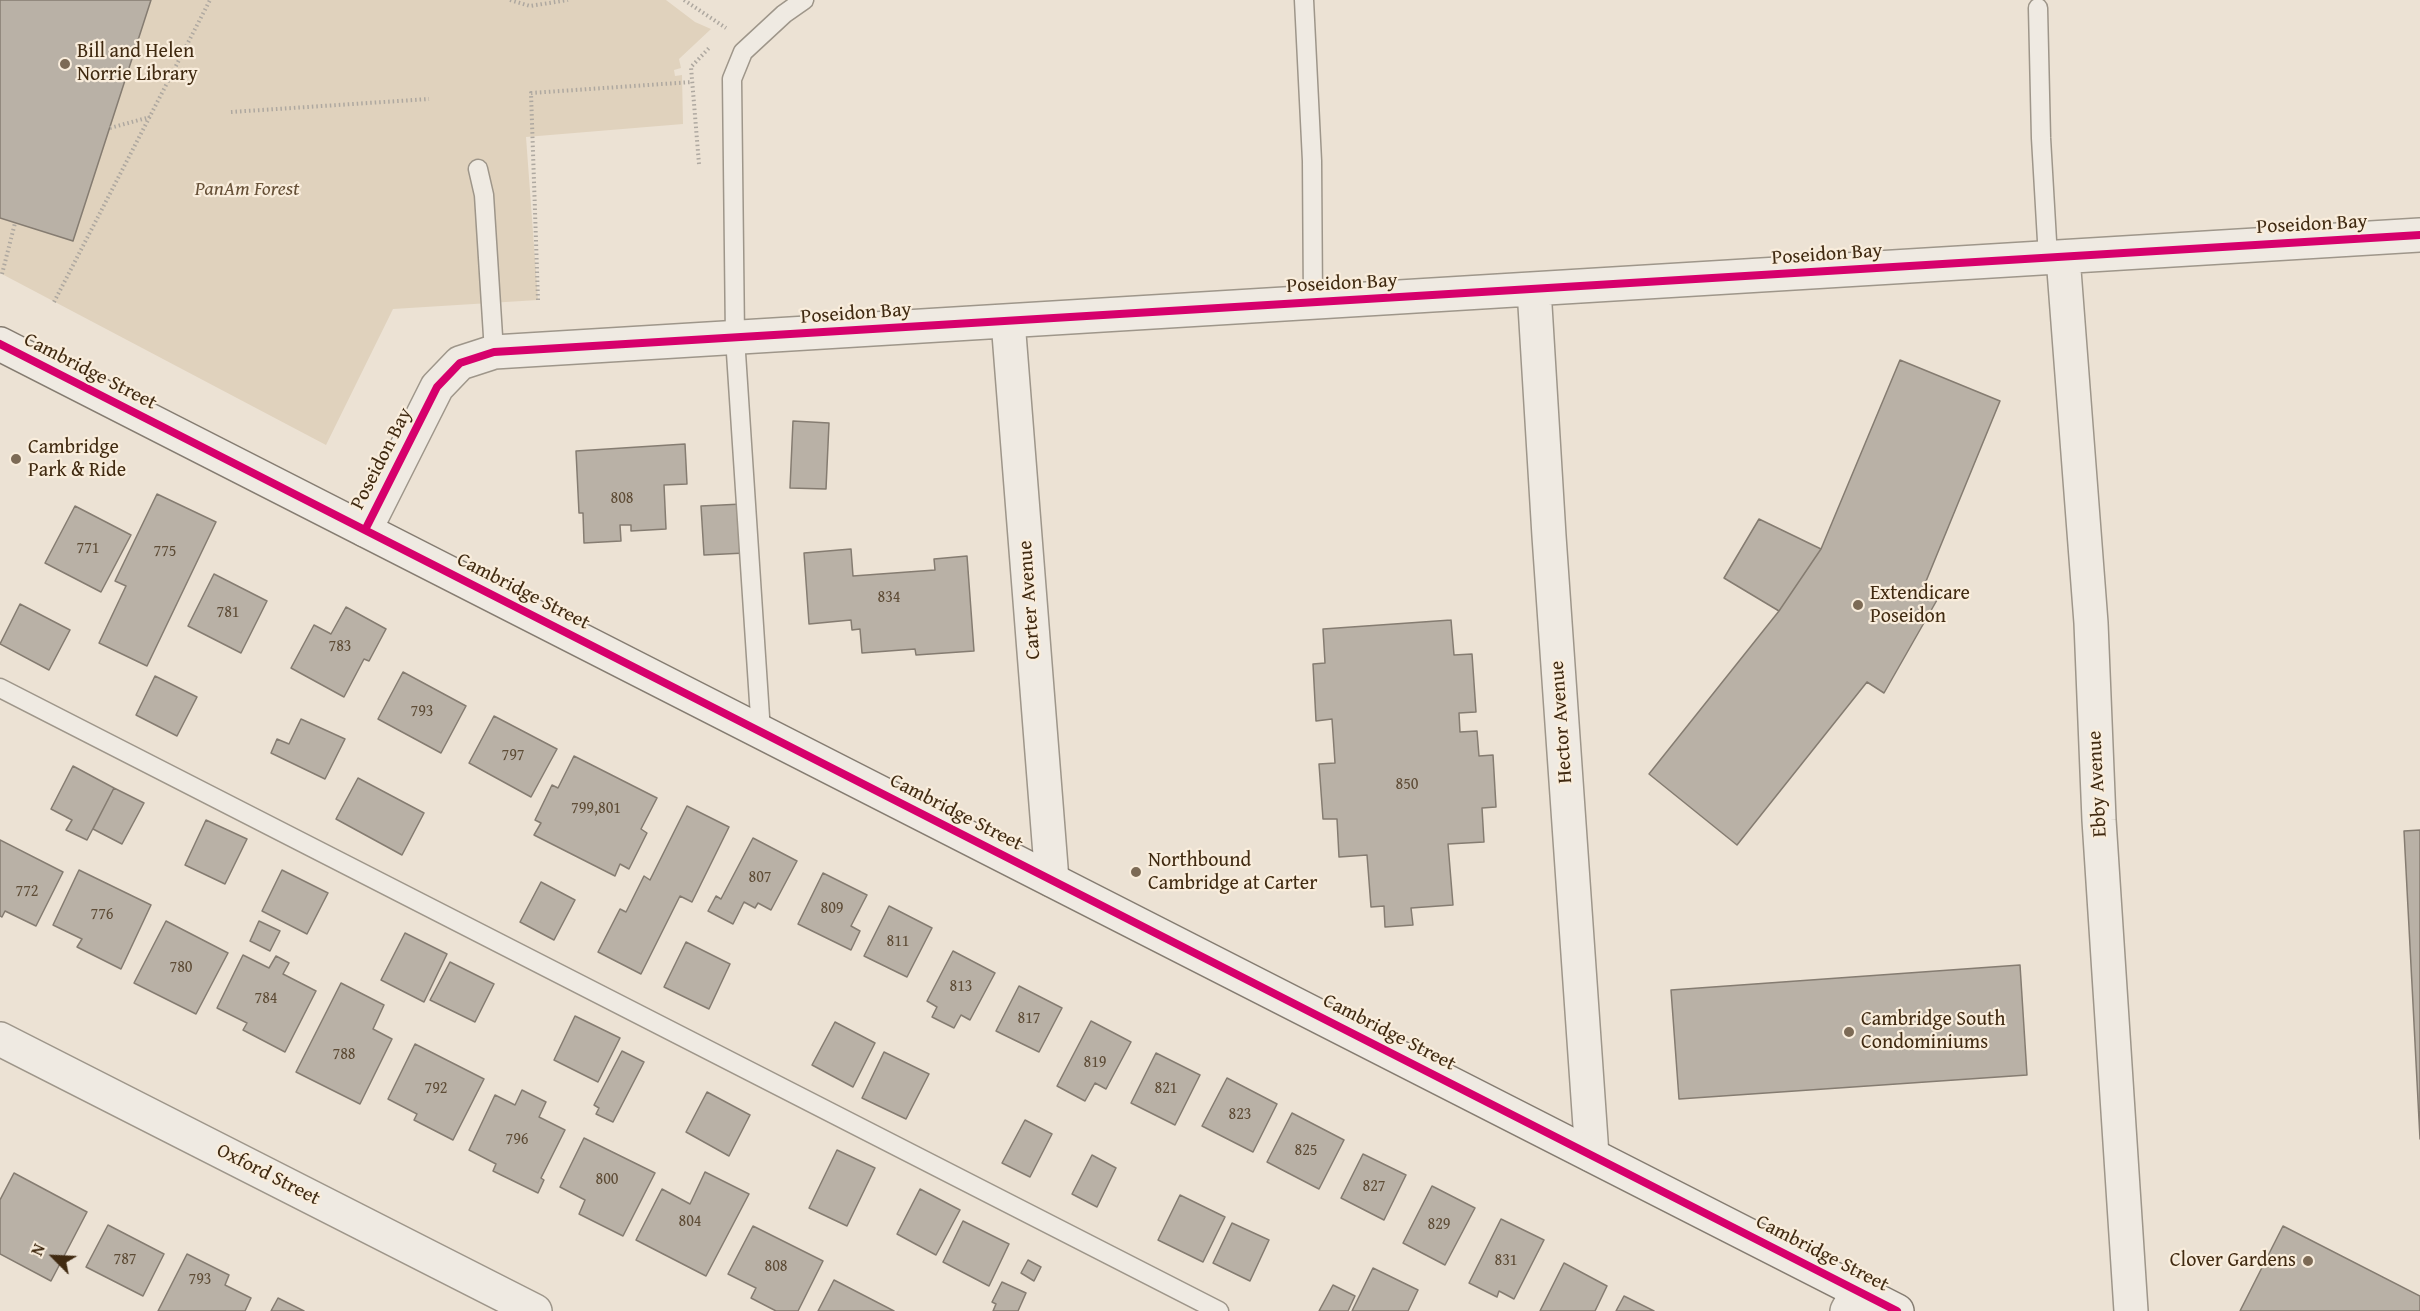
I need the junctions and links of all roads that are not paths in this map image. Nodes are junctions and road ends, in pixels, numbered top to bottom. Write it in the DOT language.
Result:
graph roads {
  1 [pos="804,0"];
  2 [pos="1304,0"];
  3 [pos="2038,8"];
  4 [pos="478,169"];
  5 [pos="2420,235"];
  6 [pos="2056,258"];
  7 [pos="1534,289"];
  8 [pos="1313,303"];
  9 [pos="1008,321"];
  10 [pos="735,338"];
  11 [pos="0,344"];
  12 [pos="494,352"];
  13 [pos="365,530"];
  14 [pos="0,688"];
  15 [pos="761,732"];
  16 [pos="1052,880"];
  17 [pos="0,1039"];
  18 [pos="1592,1155"];
  19 [pos="1852,1301"];
  20 [pos="535,1311"];
  21 [pos="1219,1311"];
  22 [pos="1898,1311"];
  23 [pos="2132,1311"];
  1 -- 10 [label="lane"];
  2 -- 8 [label="lane"];
  3 -- 6 [label="lane"];
  4 -- 12 [label="lane"];
  5 -- 6 [label="street, Poseidon Bay"];
  6 -- 7 [label="street, Poseidon Bay"];
  6 -- 23 [label="street, Ebby Avenue"];
  7 -- 8 [label="street, Poseidon Bay"];
  7 -- 18 [label="street, Hector Avenue"];
  8 -- 9 [label="street, Poseidon Bay"];
  9 -- 10 [label="street, Poseidon Bay"];
  9 -- 16 [label="street, Carter Avenue"];
  10 -- 12 [label="street, Poseidon Bay"];
  10 -- 15 [label="lane"];
  11 -- 13 [label="street, Cambridge Street"];
  12 -- 13 [label="street, Poseidon Bay"];
  13 -- 15 [label="street, Cambridge Street"];
  14 -- 21 [label="lane"];
  15 -- 16 [label="street, Cambridge Street"];
  16 -- 18 [label="street, Cambridge Street"];
  17 -- 20 [label="street, Oxford Street"];
  18 -- 19 [label="street, Cambridge Street"];
  19 -- 22 [label="street, Cambridge Street"];
}
